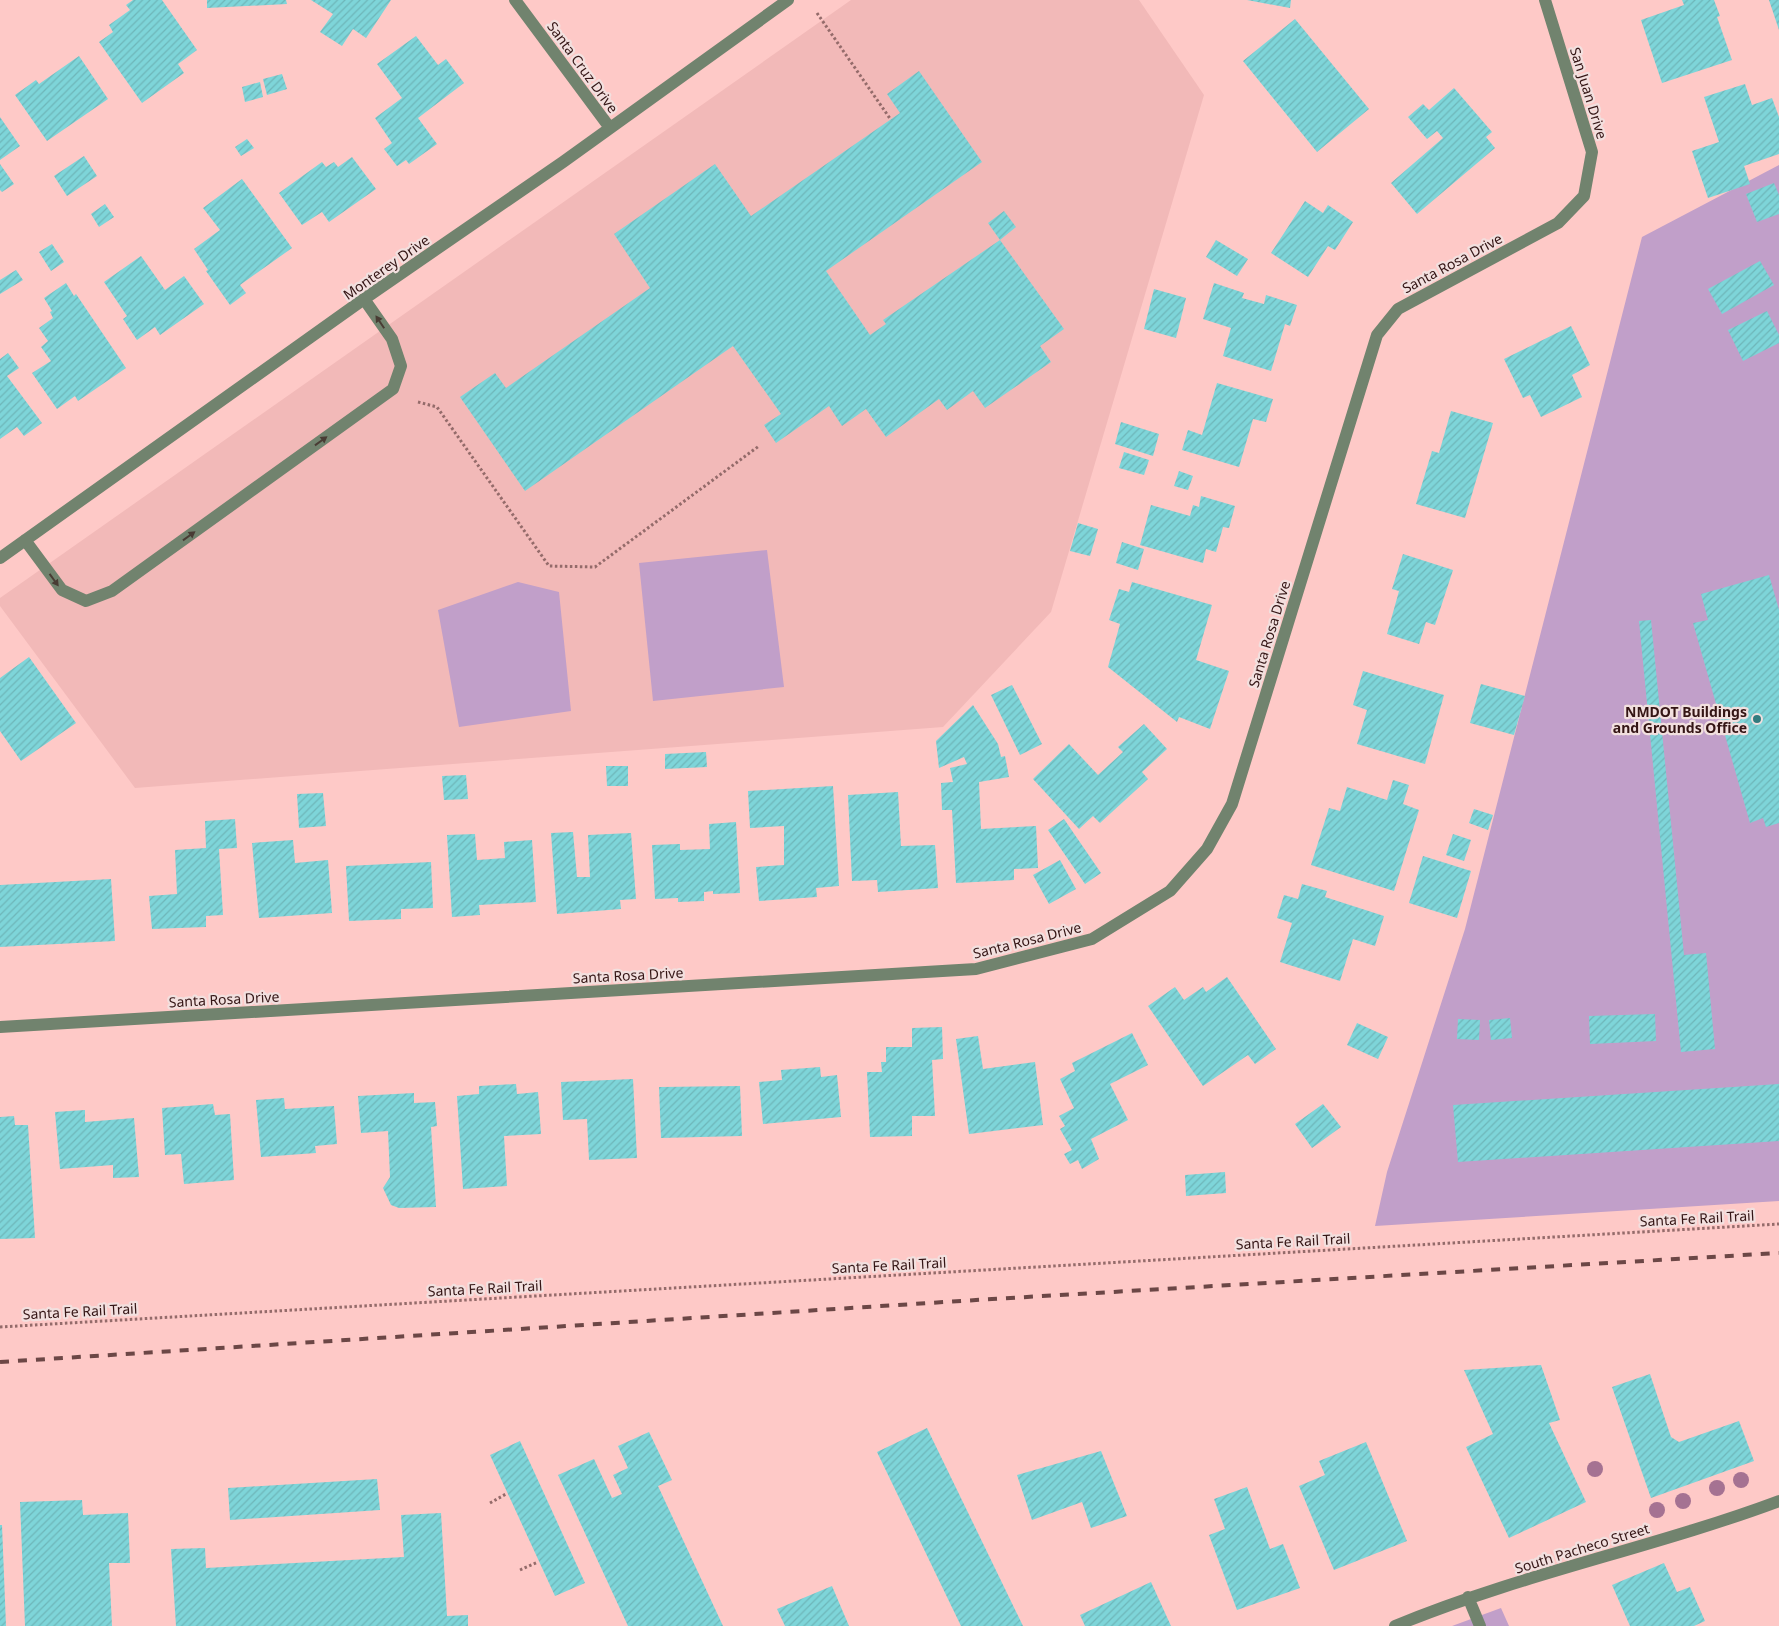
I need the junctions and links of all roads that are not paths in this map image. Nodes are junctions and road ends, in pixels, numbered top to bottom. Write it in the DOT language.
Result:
graph roads {
  1 [pos="515,0"];
  2 [pos="788,0"];
  3 [pos="1545,0"];
  4 [pos="610,128"];
  5 [pos="1584,196"];
  6 [pos="364,299"];
  7 [pos="25,540"];
  8 [pos="0,558"];
  9 [pos="0,1027"];
  10 [pos="1779,1501"];
  11 [pos="1468,1597"];
  12 [pos="1395,1626"];
  13 [pos="1480,1626"];
  1 -- 4 [label="street, Santa Cruz Drive"];
  2 -- 4 [label="street, Monterey Drive"];
  3 -- 5 [label="street, San Juan Drive"];
  4 -- 6 [label="street, Monterey Drive"];
  5 -- 9 [label="street, Santa Rosa Drive"];
  6 -- 7 [label="street, Monterey Drive"];
  7 -- 6 [label="street, one-way"];
  7 -- 8 [label="street, Monterey Drive"];
  10 -- 11 [label="street, South Pacheco Street"];
  11 -- 12 [label="street, South Pacheco Street"];
  11 -- 13 [label="street"];
}
